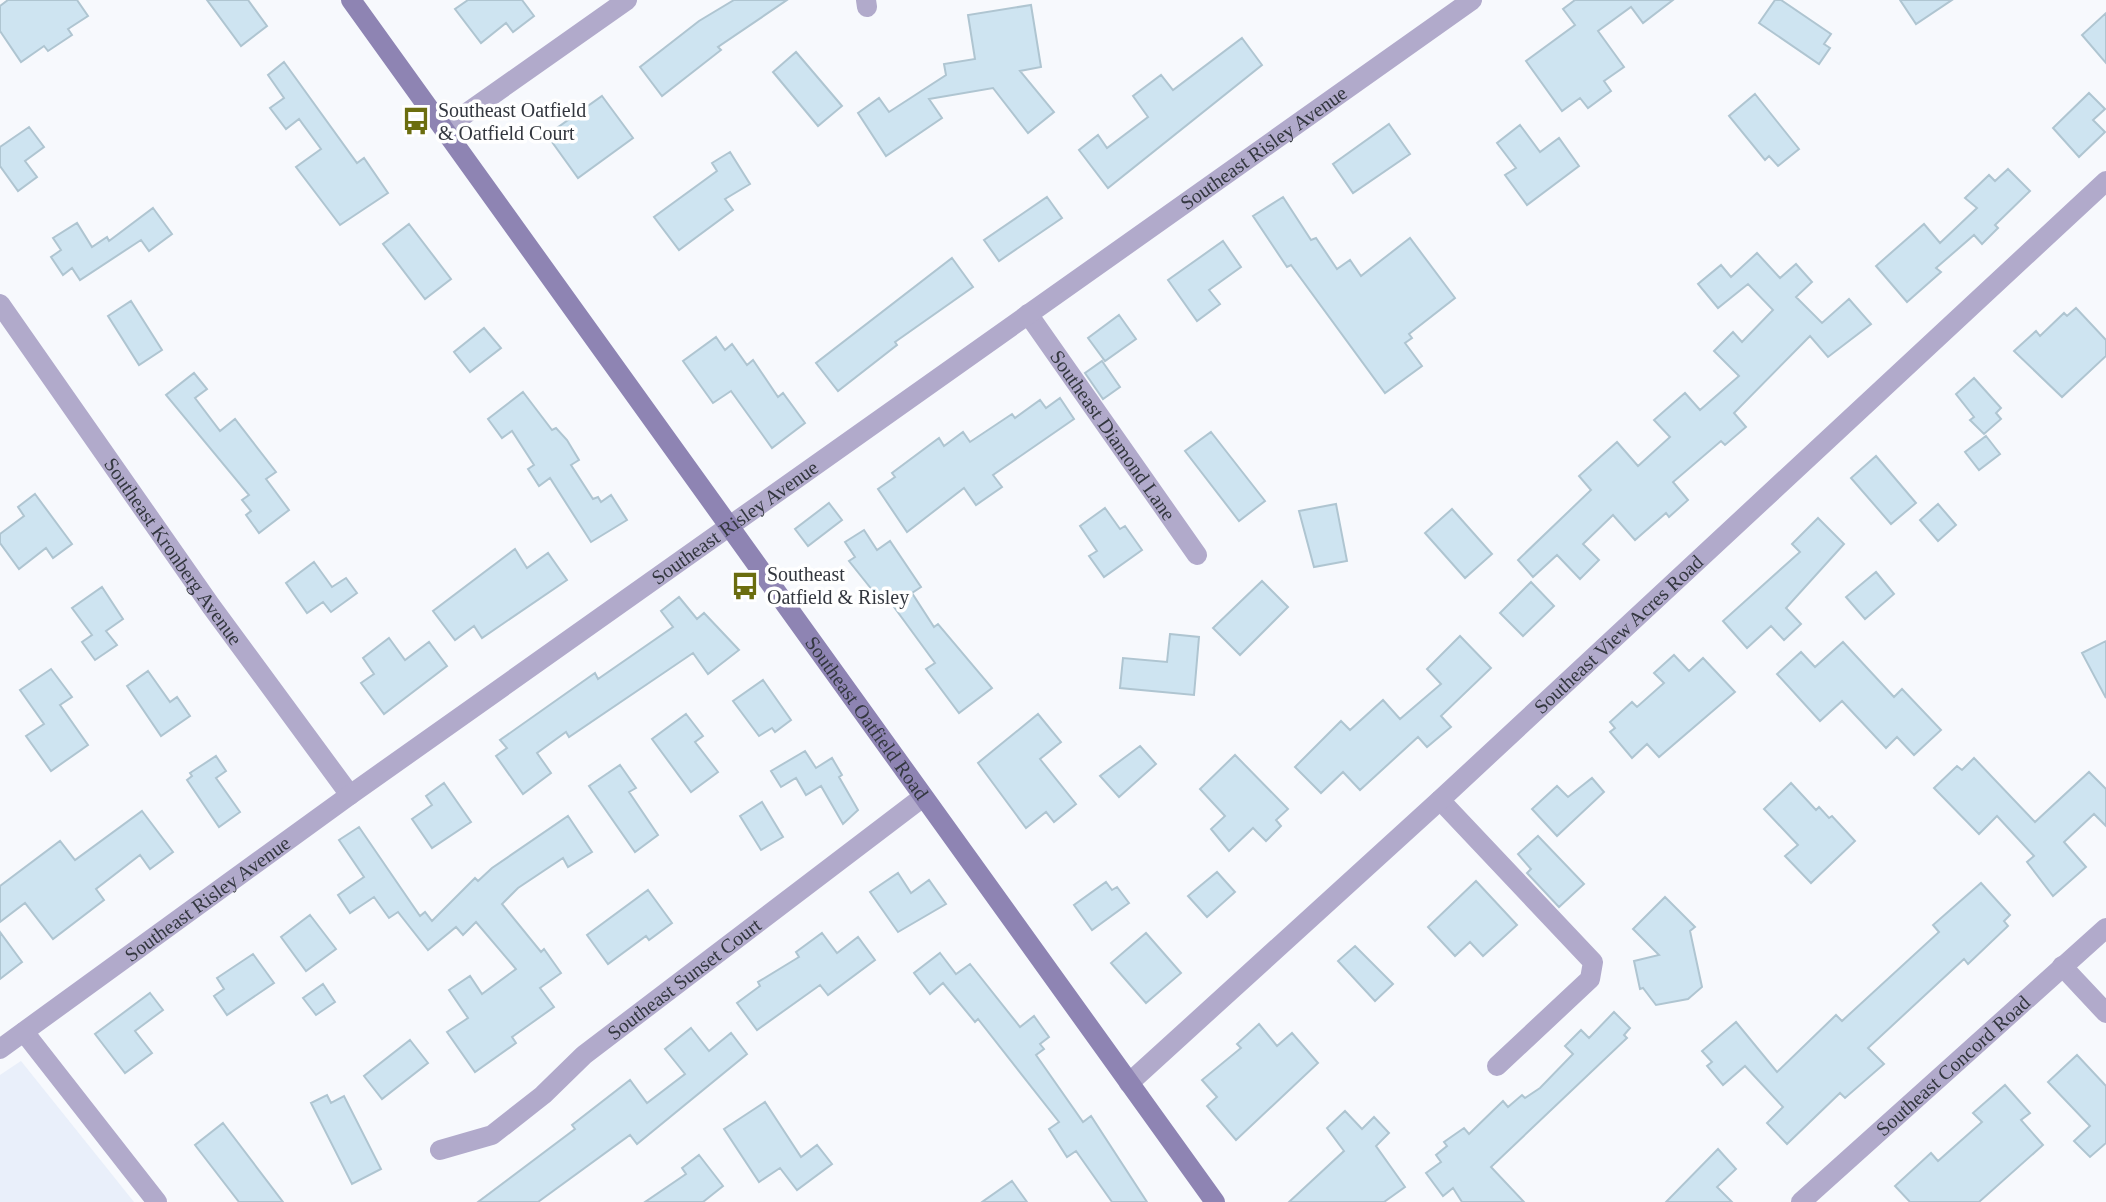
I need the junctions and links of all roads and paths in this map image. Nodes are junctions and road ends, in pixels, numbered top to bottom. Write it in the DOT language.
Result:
graph roads {
  1 [pos="351,0"];
  2 [pos="627,0"];
  3 [pos="1472,0"];
  4 [pos="444,129"];
  5 [pos="2106,181"];
  6 [pos="0,304"];
  7 [pos="1028,314"];
  8 [pos="729,526"];
  9 [pos="1197,555"];
  10 [pos="350,795"];
  11 [pos="923,797"];
  12 [pos="1440,800"];
  13 [pos="2106,928"];
  14 [pos="2062,966"];
  15 [pos="2106,1013"];
  16 [pos="24,1032"];
  17 [pos="0,1049"];
  18 [pos="1497,1066"];
  19 [pos="1129,1083"];
  20 [pos="440,1150"];
  21 [pos="157,1202"];
  22 [pos="1215,1202"];
  23 [pos="1801,1202"];
  1 -- 4 [label="main road, Southeast Oatfield Road"];
  2 -- 4 [label="street"];
  3 -- 7 [label="street, Southeast Risley Avenue"];
  4 -- 8 [label="main road, Southeast Oatfield Road"];
  5 -- 12 [label="street, Southeast View Acres Road"];
  6 -- 10 [label="street, Southeast Kronberg Avenue"];
  7 -- 8 [label="street, Southeast Risley Avenue"];
  7 -- 9 [label="street, Southeast Diamond Lane"];
  8 -- 10 [label="street, Southeast Risley Avenue"];
  8 -- 11 [label="main road, Southeast Oatfield Road"];
  10 -- 16 [label="street, Southeast Risley Avenue"];
  11 -- 19 [label="main road, Southeast Oatfield Road"];
  11 -- 20 [label="street, Southeast Sunset Court"];
  12 -- 18 [label="street"];
  12 -- 19 [label="street, Southeast View Acres Road"];
  13 -- 14 [label="street, Southeast Concord Road"];
  14 -- 15 [label="street"];
  14 -- 23 [label="street, Southeast Concord Road"];
  16 -- 17 [label="street, Southeast Risley Avenue"];
  16 -- 21 [label="street"];
  19 -- 22 [label="main road, Southeast Oatfield Road"];
}
